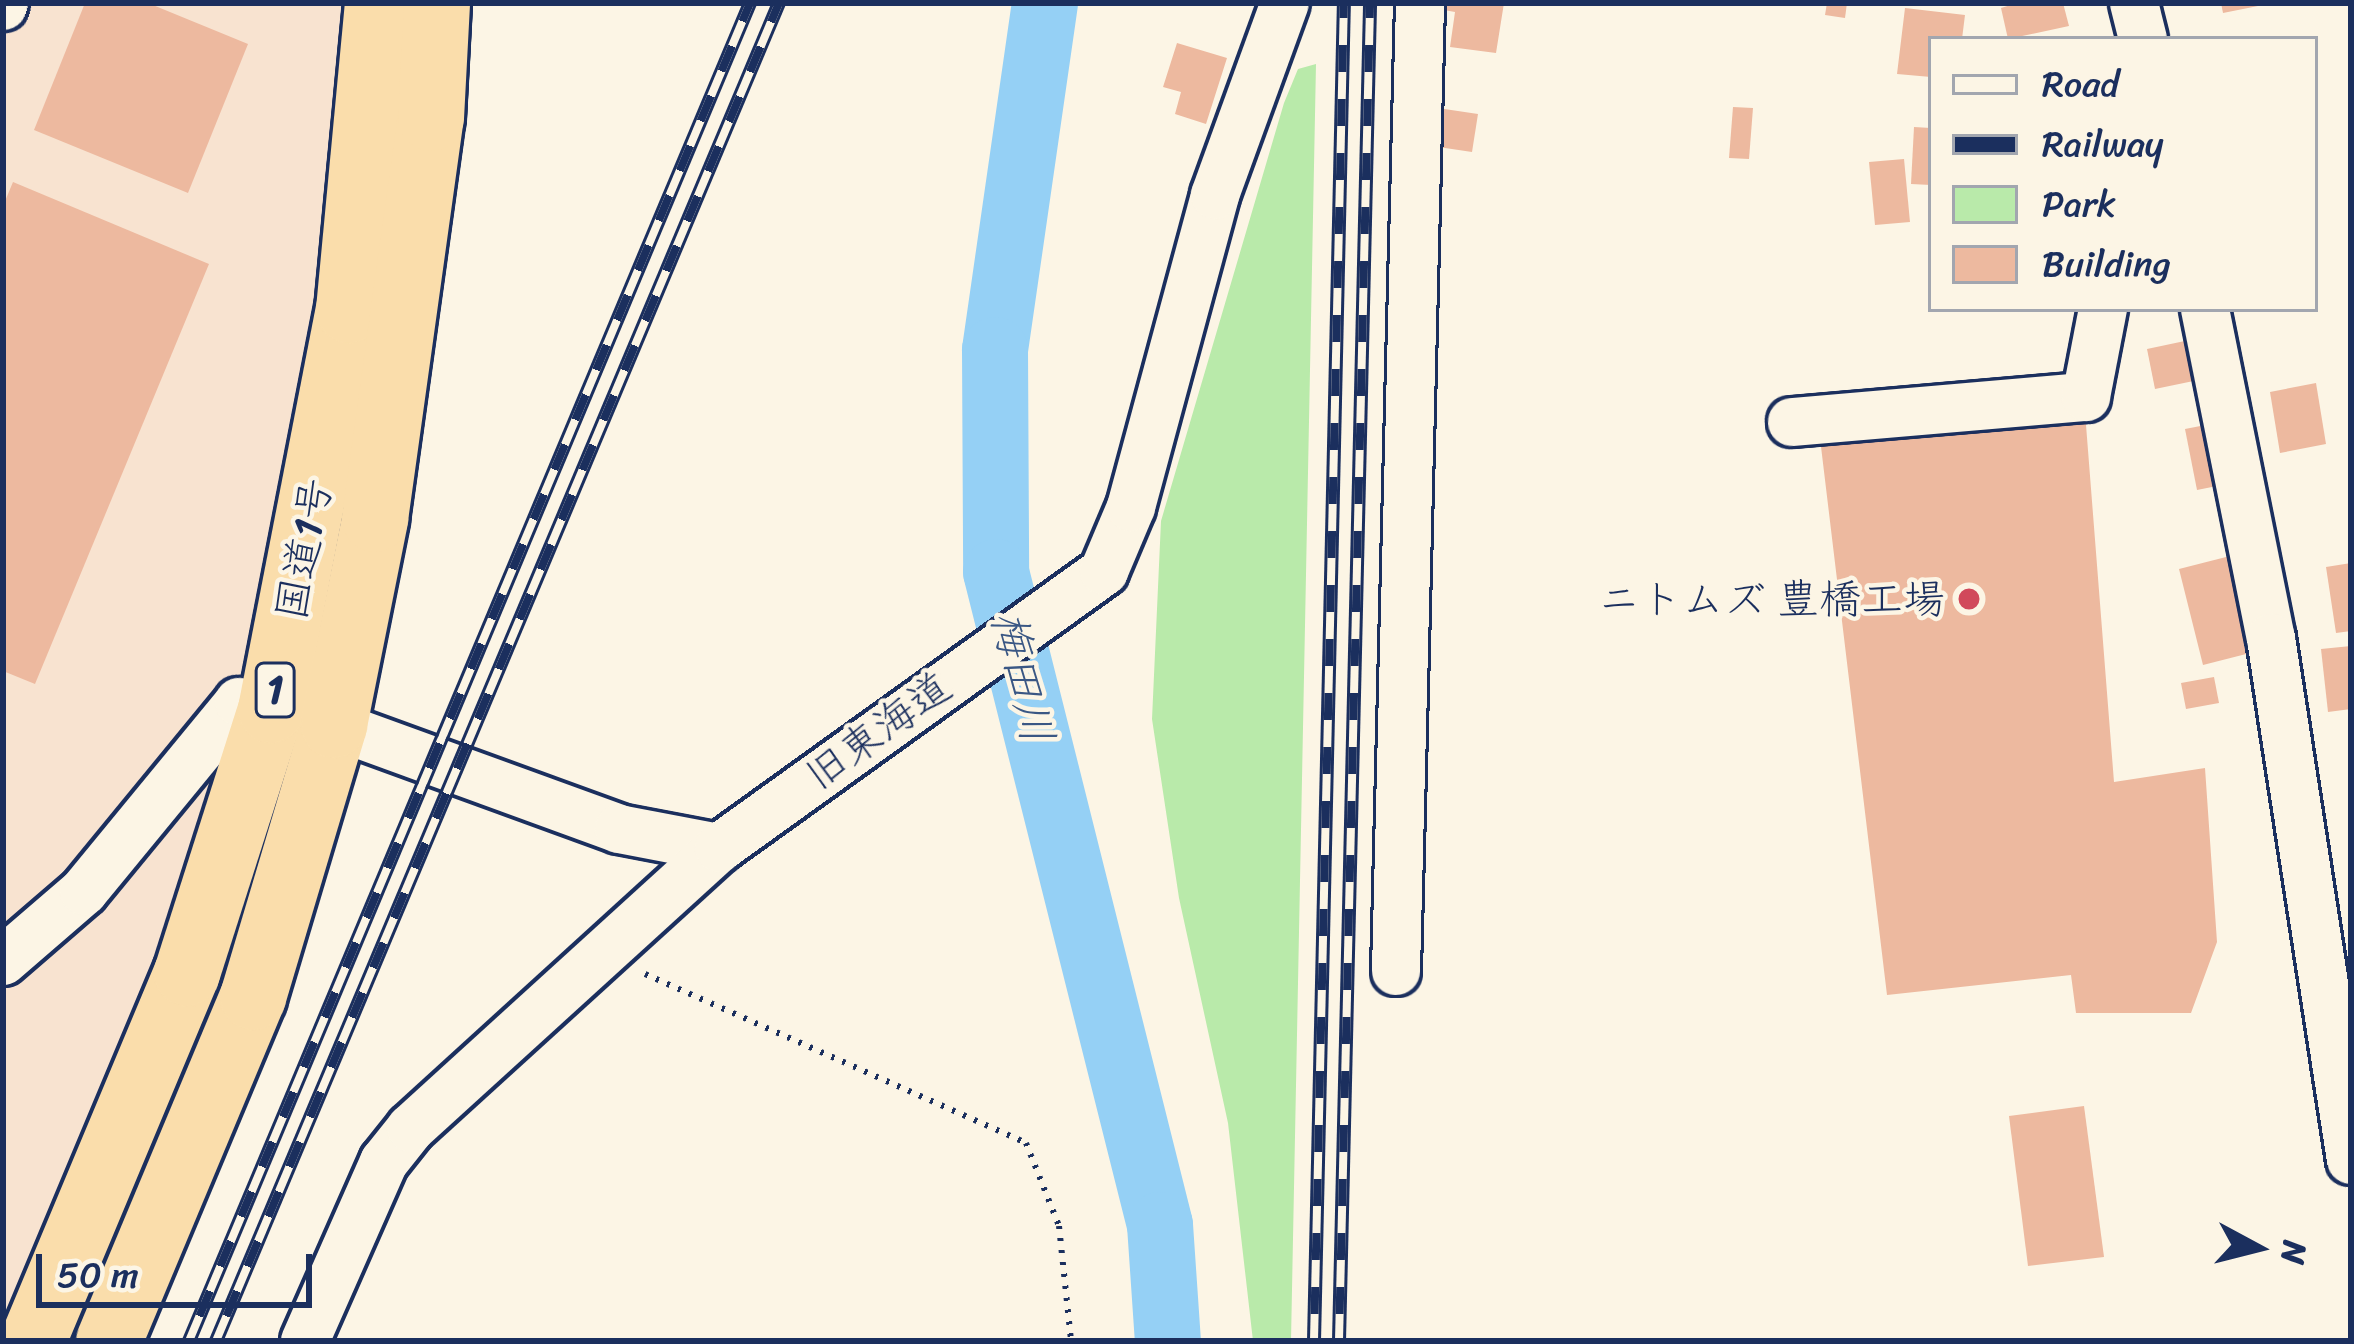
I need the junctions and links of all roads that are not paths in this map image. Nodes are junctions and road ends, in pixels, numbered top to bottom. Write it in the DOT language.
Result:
graph roads {
  1 [pos="379,3"];
  2 [pos="436,3"];
  3 [pos="1285,3"];
  4 [pos="1420,3"];
  5 [pos="2134,3"];
  6 [pos="2142,36"];
  7 [pos="2103,312"];
  8 [pos="2206,312"];
  9 [pos="1792,422"];
  10 [pos="271,710"];
  11 [pos="334,724"];
  12 [pos="719,848"];
  13 [pos="3,961"];
  14 [pos="1396,971"];
  15 [pos="2351,1160"];
  16 [pos="33,1341"];
  17 [pos="110,1341"];
  18 [pos="305,1341"];
  1 -- 10 [label="highway, 国道1号 / 1"];
  2 -- 11 [label="highway, 国道1号 / 1"];
  3 -- 12 [label="street, 旧東海道"];
  4 -- 14 [label="street"];
  5 -- 6 [label="street"];
  7 -- 9 [label="street"];
  8 -- 15 [label="street"];
  10 -- 11 [label="street"];
  10 -- 13 [label="street"];
  10 -- 16 [label="highway, 国道1号 / 1"];
  11 -- 12 [label="street"];
  11 -- 17 [label="highway, 国道1号 / 1"];
  12 -- 18 [label="street, 旧東海道"];
}
